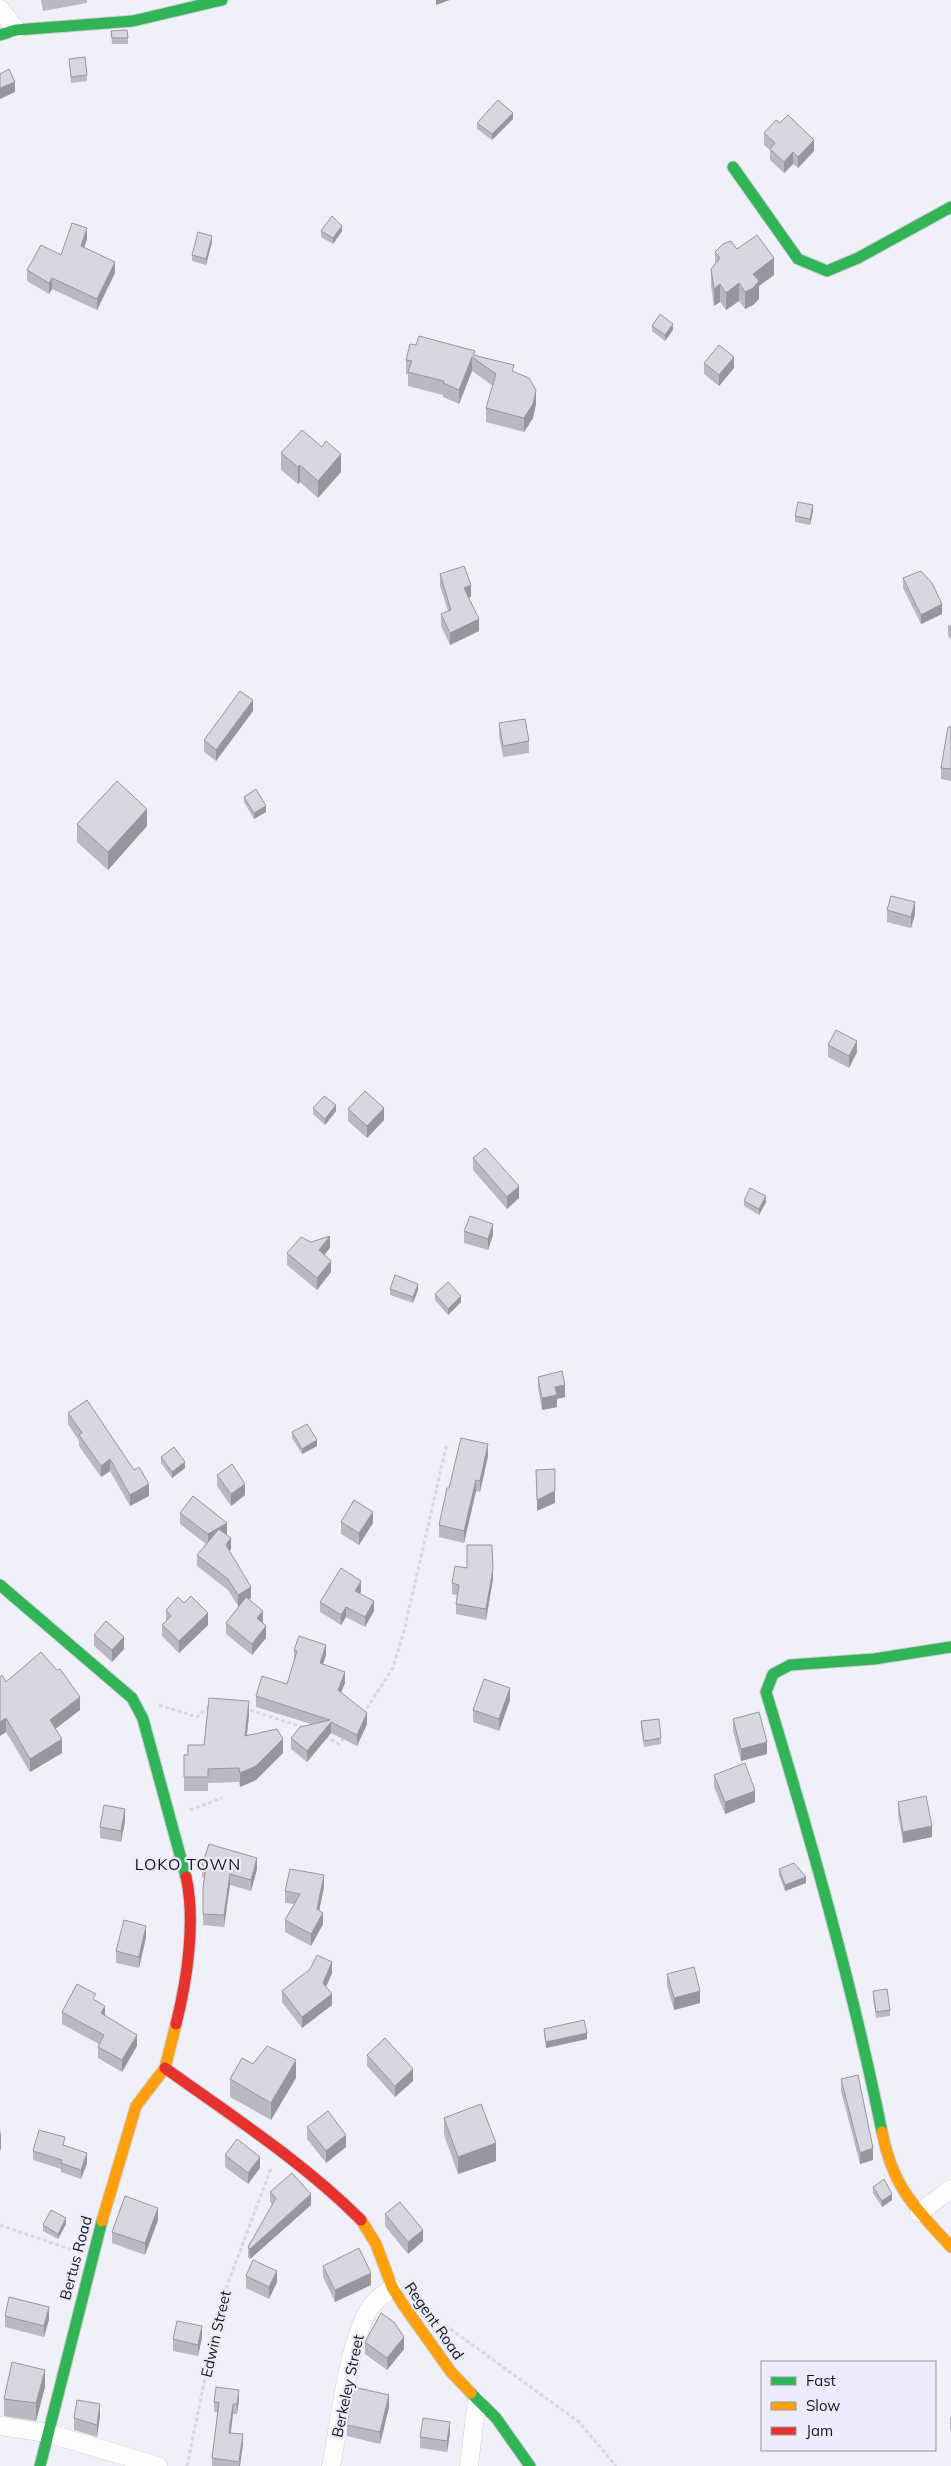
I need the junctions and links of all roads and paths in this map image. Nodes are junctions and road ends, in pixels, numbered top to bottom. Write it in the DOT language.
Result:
graph roads {
  1 [pos="222,0"];
  2 [pos="0,9"];
  3 [pos="8,33"];
  4 [pos="733,167"];
  5 [pos="951,207"];
  6 [pos="447,1443"];
  7 [pos="0,1585"];
  8 [pos="951,1646"];
  9 [pos="132,1698"];
  10 [pos="218,1703"];
  11 [pos="235,1704"];
  12 [pos="357,1722"];
  13 [pos="304,1728"];
  14 [pos="351,1729"];
  15 [pos="322,1734"];
  16 [pos="222,1798"];
  17 [pos="171,1817"];
  18 [pos="165,2068"];
  19 [pos="278,2149"];
  20 [pos="951,2189"];
  21 [pos="919,2213"];
  22 [pos="0,2225"];
  23 [pos="951,2247"];
  24 [pos="91,2257"];
  25 [pos="392,2287"];
  26 [pos="441,2321"];
  27 [pos="477,2400"];
  28 [pos="0,2426"];
  29 [pos="47,2433"];
  30 [pos="40,2466"];
  31 [pos="158,2466"];
  32 [pos="187,2466"];
  33 [pos="331,2466"];
  34 [pos="469,2466"];
  35 [pos="530,2466"];
  36 [pos="616,2466"];
  1 -- 3 [label="street"];
  2 -- 3 [label="street"];
  4 -- 5 [label="street"];
  6 -- 12 [label="path"];
  7 -- 9 [label="street"];
  8 -- 21 [label="street"];
  9 -- 10 [label="path"];
  9 -- 17 [label="street"];
  11 -- 13 [label="path"];
  14 -- 15 [label="path"];
  16 -- 17 [label="path"];
  17 -- 18 [label="street"];
  18 -- 19 [label="street, Regent Road"];
  18 -- 24 [label="street, Bertus Road"];
  19 -- 25 [label="street, Regent Road"];
  19 -- 32 [label="path, Edwin Street"];
  20 -- 21 [label="street"];
  21 -- 23 [label="street"];
  22 -- 24 [label="path"];
  24 -- 29 [label="street, Bertus Road"];
  25 -- 27 [label="street, Regent Road"];
  25 -- 33 [label="street, Berkeley Street"];
  26 -- 36 [label="path"];
  27 -- 34 [label="street"];
  27 -- 35 [label="street, Regent Road"];
  28 -- 29 [label="street"];
  29 -- 30 [label="street, Bertus Road"];
  29 -- 31 [label="street"];
}
